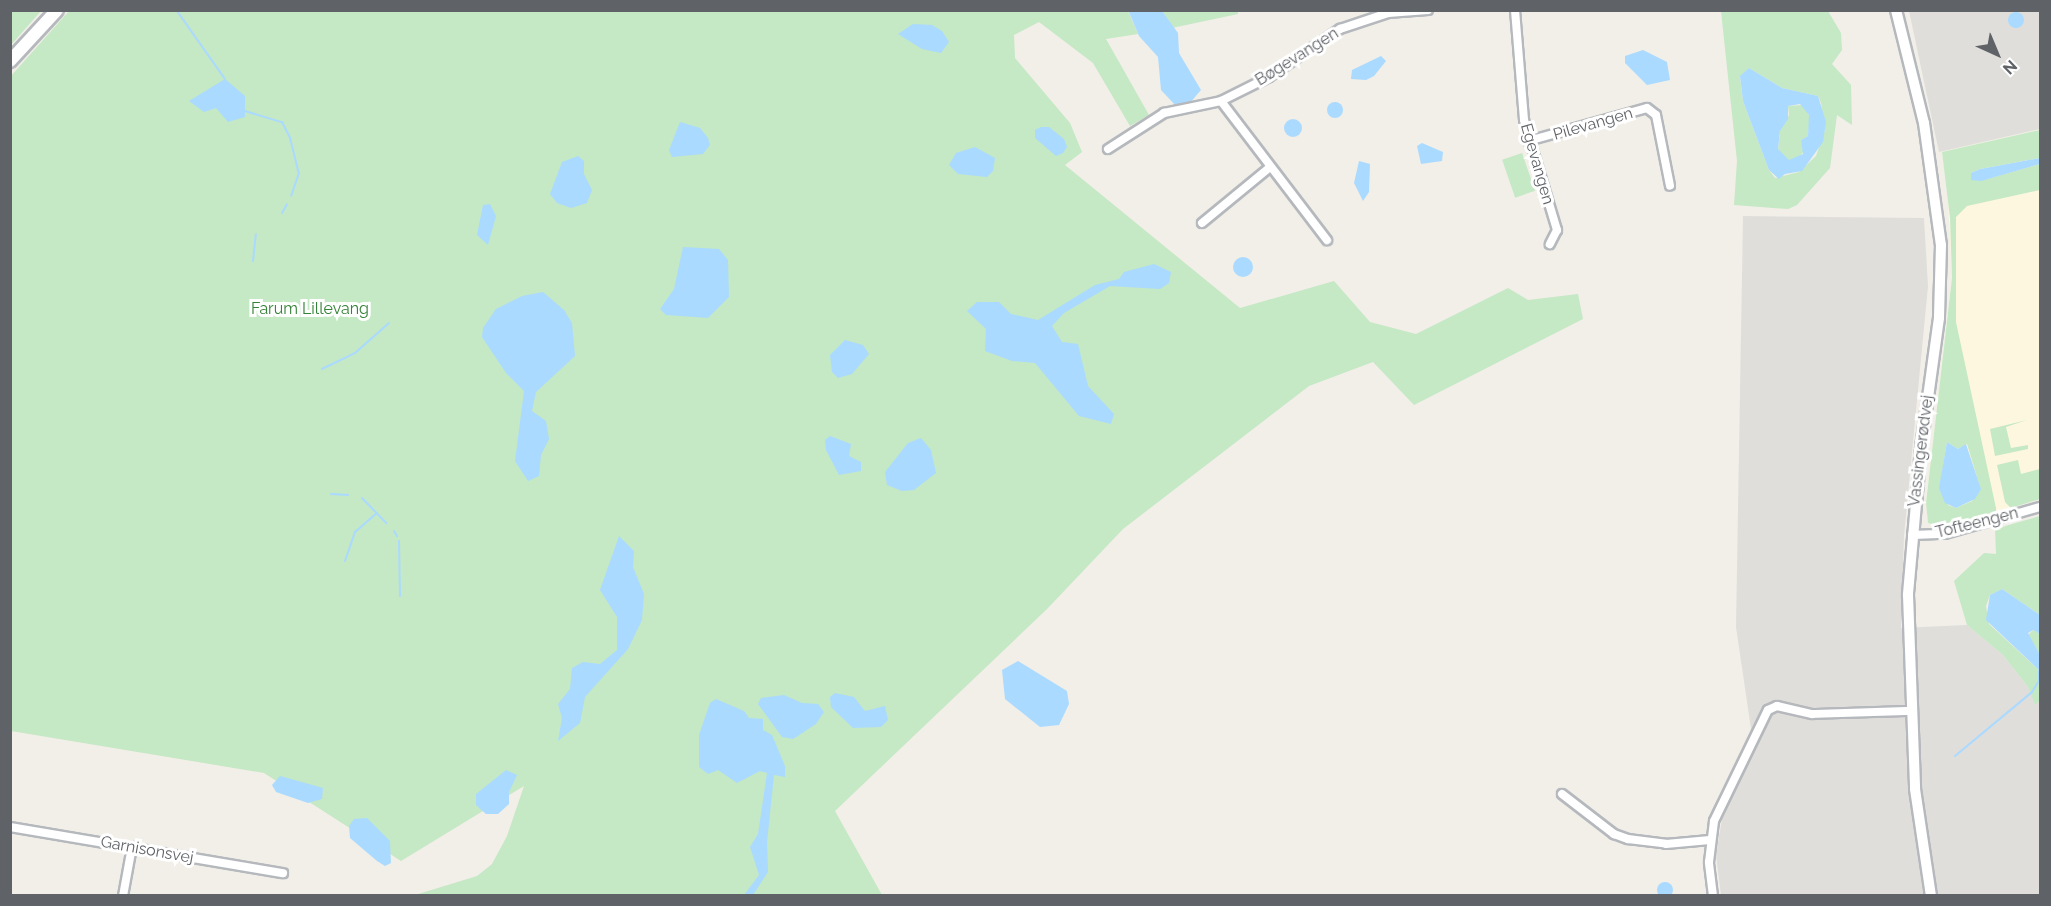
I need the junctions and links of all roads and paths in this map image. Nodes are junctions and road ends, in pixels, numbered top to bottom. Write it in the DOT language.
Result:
graph roads {
  1 [pos="57,10"];
  2 [pos="1428,10"];
  3 [pos="1515,10"];
  4 [pos="1896,10"];
  5 [pos="10,61"];
  6 [pos="1221,101"];
  7 [pos="1528,141"];
  8 [pos="1108,149"];
  9 [pos="1269,168"];
  10 [pos="1670,186"];
  11 [pos="1202,224"];
  12 [pos="1327,240"];
  13 [pos="1550,244"];
  14 [pos="2040,507"];
  15 [pos="1912,535"];
  16 [pos="1910,711"];
  17 [pos="1562,794"];
  18 [pos="10,827"];
  19 [pos="1710,840"];
  20 [pos="132,847"];
  21 [pos="283,873"];
  22 [pos="123,896"];
  23 [pos="1713,896"];
  24 [pos="1931,896"];
  1 -- 5 [label="main road"];
  2 -- 6 [label="street, Bøgevangen"];
  3 -- 7 [label="street, Egevangen"];
  4 -- 15 [label="street, Vassingerødvej"];
  6 -- 8 [label="street, Bøgevangen"];
  6 -- 9 [label="street"];
  7 -- 10 [label="street, Pilevangen"];
  7 -- 13 [label="street, Egevangen"];
  9 -- 11 [label="street"];
  9 -- 12 [label="street"];
  14 -- 15 [label="street, Tofteengen"];
  15 -- 16 [label="street, Vassingerødvej"];
  16 -- 19 [label="street"];
  16 -- 24 [label="street, Vassingerødvej"];
  17 -- 19 [label="street"];
  18 -- 20 [label="street, Garnisonsvej"];
  19 -- 23 [label="street"];
  20 -- 21 [label="street, Garnisonsvej"];
  20 -- 22 [label="street"];
}
